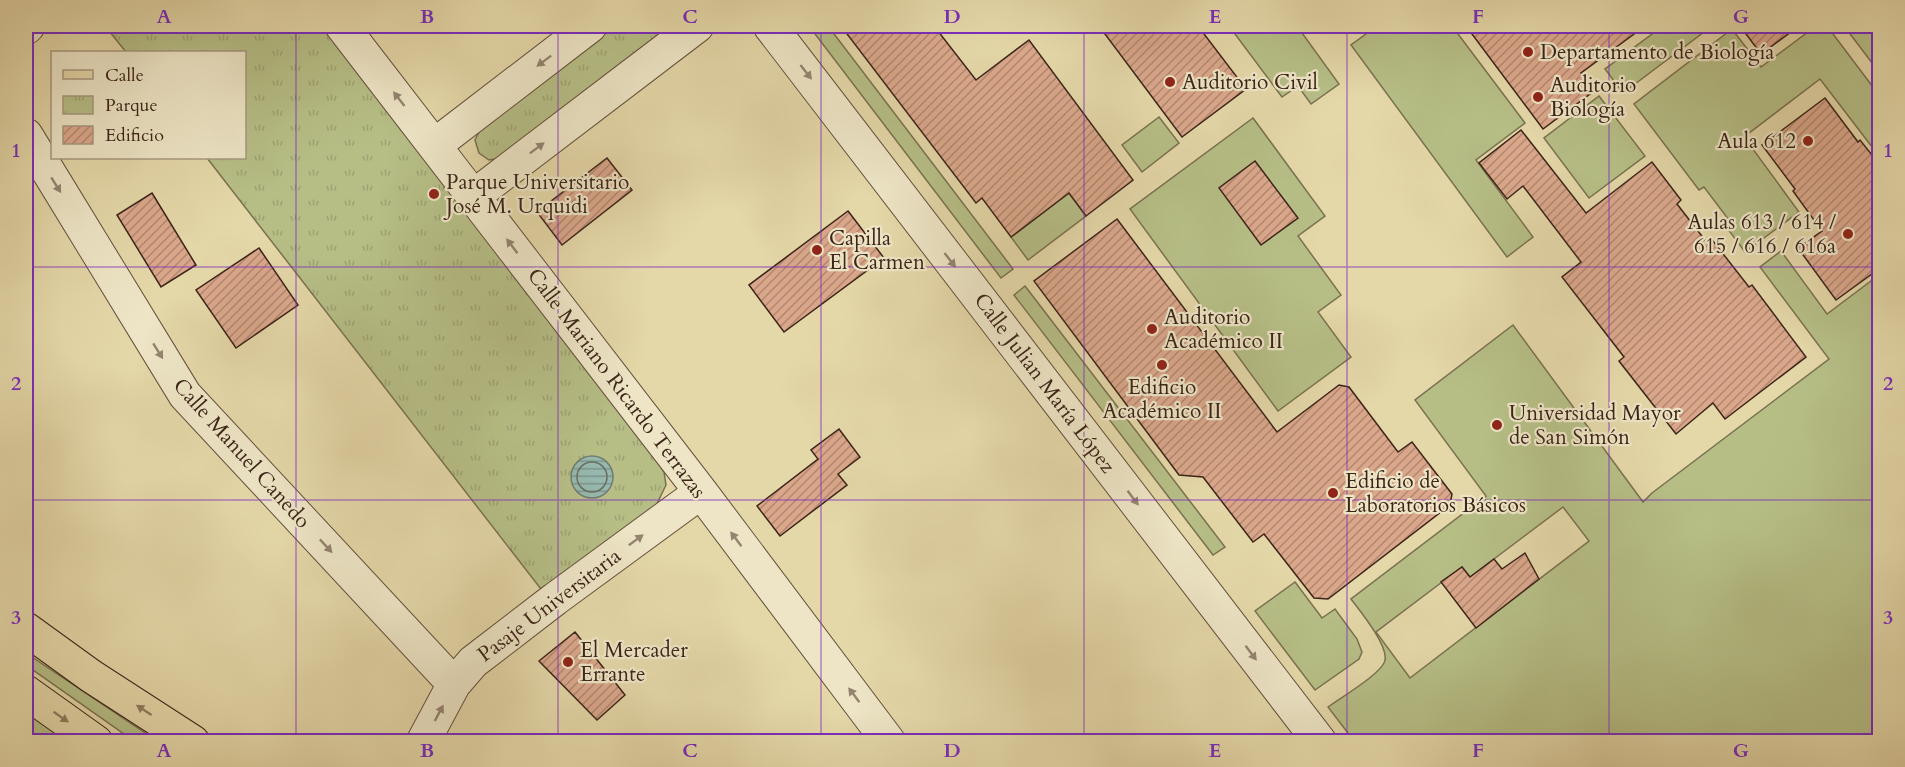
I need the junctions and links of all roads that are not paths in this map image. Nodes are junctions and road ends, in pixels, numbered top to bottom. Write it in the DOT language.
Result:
graph roads {
  1 [pos="342,26"];
  2 [pos="590,26"];
  3 [pos="697,26"];
  4 [pos="770,26"];
  5 [pos="26,135"];
  6 [pos="435,145"];
  7 [pos="474,196"];
  8 [pos="701,492"];
  9 [pos="26,629"];
  10 [pos="454,684"];
  11 [pos="26,692"];
  12 [pos="96,741"];
  13 [pos="193,741"];
  14 [pos="423,741"];
  15 [pos="889,741"];
  16 [pos="1320,741"];
  6 -- 1 [label="street, Calle Mariano Ricardo Terrazas, one-way"];
  2 -- 6 [label="street, one-way"];
  7 -- 3 [label="street, one-way"];
  4 -- 16 [label="street, Calle Julian María López, one-way"];
  5 -- 10 [label="street, Calle Manuel Canedo, one-way"];
  6 -- 7 [label="street, Calle Mariano Ricardo Terrazas"];
  8 -- 7 [label="street, Calle Mariano Ricardo Terrazas, one-way"];
  10 -- 8 [label="street, Pasaje Universitaria, one-way"];
  15 -- 8 [label="street, Calle Mariano Ricardo Terrazas, one-way"];
  13 -- 9 [label="main road, one-way"];
  14 -- 10 [label="street, Pasaje Universitaria, one-way"];
  11 -- 12 [label="main road, one-way"];
}
